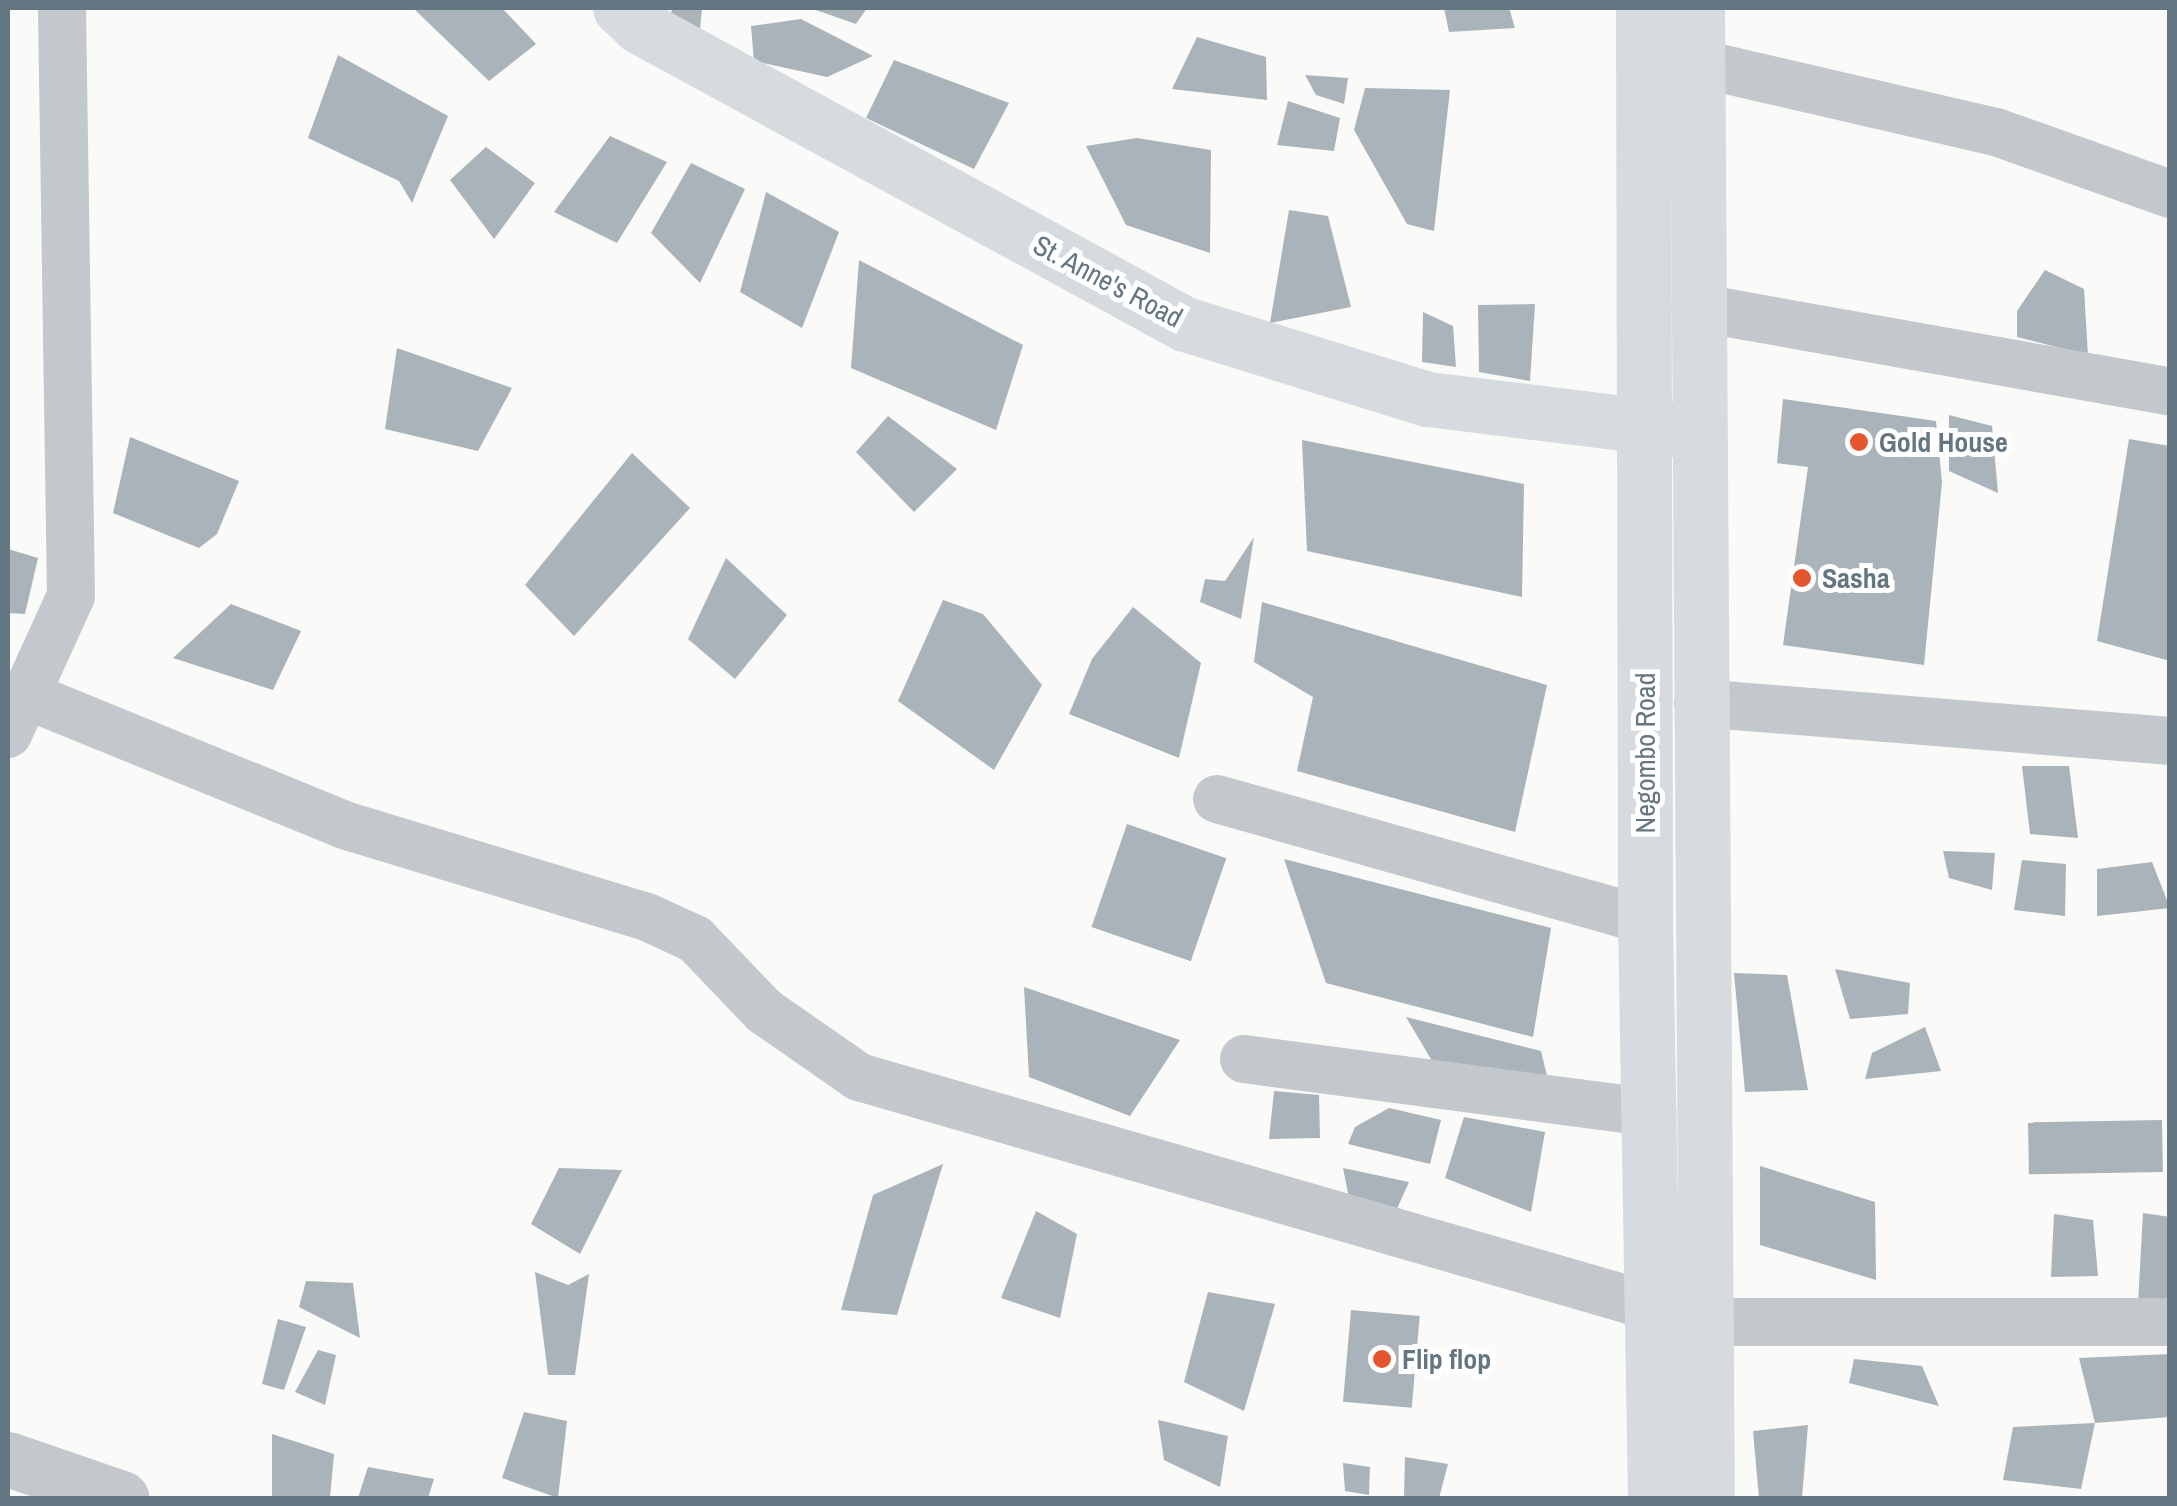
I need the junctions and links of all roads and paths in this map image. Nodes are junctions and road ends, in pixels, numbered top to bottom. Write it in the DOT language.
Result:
graph roads {
  1 [pos="62,8"];
  2 [pos="1644,8"];
  3 [pos="1697,8"];
  4 [pos="635,14"];
  5 [pos="1698,63"];
  6 [pos="2170,194"];
  7 [pos="1695,307"];
  8 [pos="2170,392"];
  9 [pos="1670,429"];
  10 [pos="1698,703"];
  11 [pos="16,714"];
  12 [pos="2170,741"];
  13 [pos="1217,799"];
  14 [pos="1644,920"];
  15 [pos="1244,1058"];
  16 [pos="1652,1113"];
  17 [pos="1654,1308"];
  18 [pos="1707,1322"];
  19 [pos="2170,1322"];
  20 [pos="8,1459"];
  21 [pos="121,1498"];
  22 [pos="1655,1498"];
  23 [pos="1707,1498"];
  1 -- 11 [label="street"];
  2 -- 9 [label="main road, Negombo Road"];
  3 -- 5 [label="main road, Negombo Road"];
  4 -- 9 [label="main road, St. Anne's Road"];
  5 -- 6 [label="street"];
  5 -- 7 [label="main road, Negombo Road"];
  7 -- 8 [label="street"];
  7 -- 9 [label="main road, Negombo Road"];
  9 -- 10 [label="main road, Negombo Road"];
  9 -- 14 [label="main road, Negombo Road"];
  10 -- 12 [label="street"];
  10 -- 18 [label="main road, Negombo Road"];
  11 -- 17 [label="street"];
  13 -- 14 [label="street"];
  14 -- 16 [label="main road, Negombo Road"];
  15 -- 16 [label="street"];
  16 -- 17 [label="main road, Negombo Road"];
  17 -- 22 [label="main road, Negombo Road"];
  18 -- 19 [label="street"];
  18 -- 23 [label="main road, Negombo Road"];
  20 -- 21 [label="street"];
}
